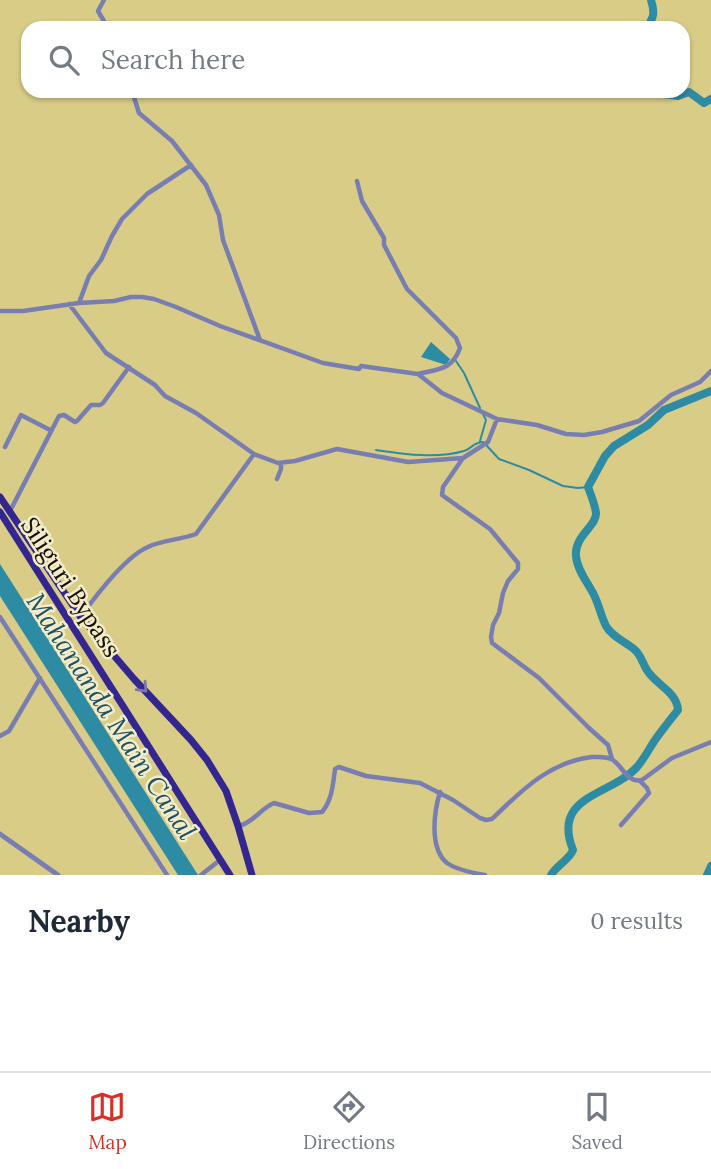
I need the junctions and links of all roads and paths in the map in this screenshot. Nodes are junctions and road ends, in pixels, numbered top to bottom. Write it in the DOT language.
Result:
graph roads {
  1 [pos="104,0"];
  2 [pos="104,21"];
  3 [pos="134,98"];
  4 [pos="191,164"];
  5 [pos="357,181"];
  6 [pos="79,303"];
  7 [pos="69,304"];
  8 [pos="0,312"];
  9 [pos="260,340"];
  10 [pos="130,367"];
  11 [pos="711,371"];
  12 [pos="418,374"];
  13 [pos="497,419"];
  14 [pos="50,430"];
  15 [pos="5,447"];
  16 [pos="254,454"];
  17 [pos="464,458"];
  18 [pos="281,463"];
  19 [pos="277,479"];
  20 [pos="0,497"];
  21 [pos="0,512"];
  22 [pos="7,516"];
  23 [pos="80,616"];
  24 [pos="0,617"];
  25 [pos="74,627"];
  26 [pos="40,678"];
  27 [pos="0,736"];
  28 [pos="711,742"];
  29 [pos="612,759"];
  30 [pos="639,781"];
  31 [pos="440,792"];
  32 [pos="621,825"];
  33 [pos="238,826"];
  34 [pos="0,834"];
  35 [pos="220,860"];
  36 [pos="202,874"];
  37 [pos="58,875"];
  38 [pos="167,875"];
  39 [pos="230,875"];
  40 [pos="252,875"];
  41 [pos="485,875"];
  1 -- 2 [label="street"];
  3 -- 4 [label="street"];
  4 -- 6 [label="street"];
  4 -- 9 [label="street"];
  5 -- 12 [label="street"];
  6 -- 7 [label="street"];
  6 -- 9 [label="street"];
  7 -- 8 [label="street"];
  7 -- 10 [label="street"];
  9 -- 12 [label="street"];
  10 -- 14 [label="street"];
  10 -- 16 [label="street"];
  11 -- 13 [label="street"];
  12 -- 13 [label="street"];
  13 -- 17 [label="street"];
  14 -- 15 [label="street"];
  14 -- 22 [label="street"];
  16 -- 18 [label="street"];
  16 -- 23 [label="street"];
  17 -- 18 [label="street"];
  17 -- 29 [label="street"];
  18 -- 19 [label="street"];
  20 -- 22 [label="highway"];
  21 -- 22 [label="highway, Siliguri Bypass"];
  22 -- 23 [label="highway"];
  22 -- 25 [label="highway, Siliguri Bypass"];
  23 -- 25 [label="street"];
  23 -- 33 [label="highway, one-way"];
  24 -- 26 [label="street"];
  25 -- 35 [label="highway, Siliguri Bypass"];
  26 -- 27 [label="street"];
  26 -- 38 [label="street"];
  28 -- 30 [label="street"];
  29 -- 30 [label="street"];
  29 -- 31 [label="street"];
  30 -- 32 [label="street"];
  31 -- 33 [label="street"];
  31 -- 41 [label="street"];
  33 -- 40 [label="highway"];
  34 -- 37 [label="street"];
  35 -- 36 [label="street"];
  35 -- 39 [label="highway, Siliguri Bypass"];
}
